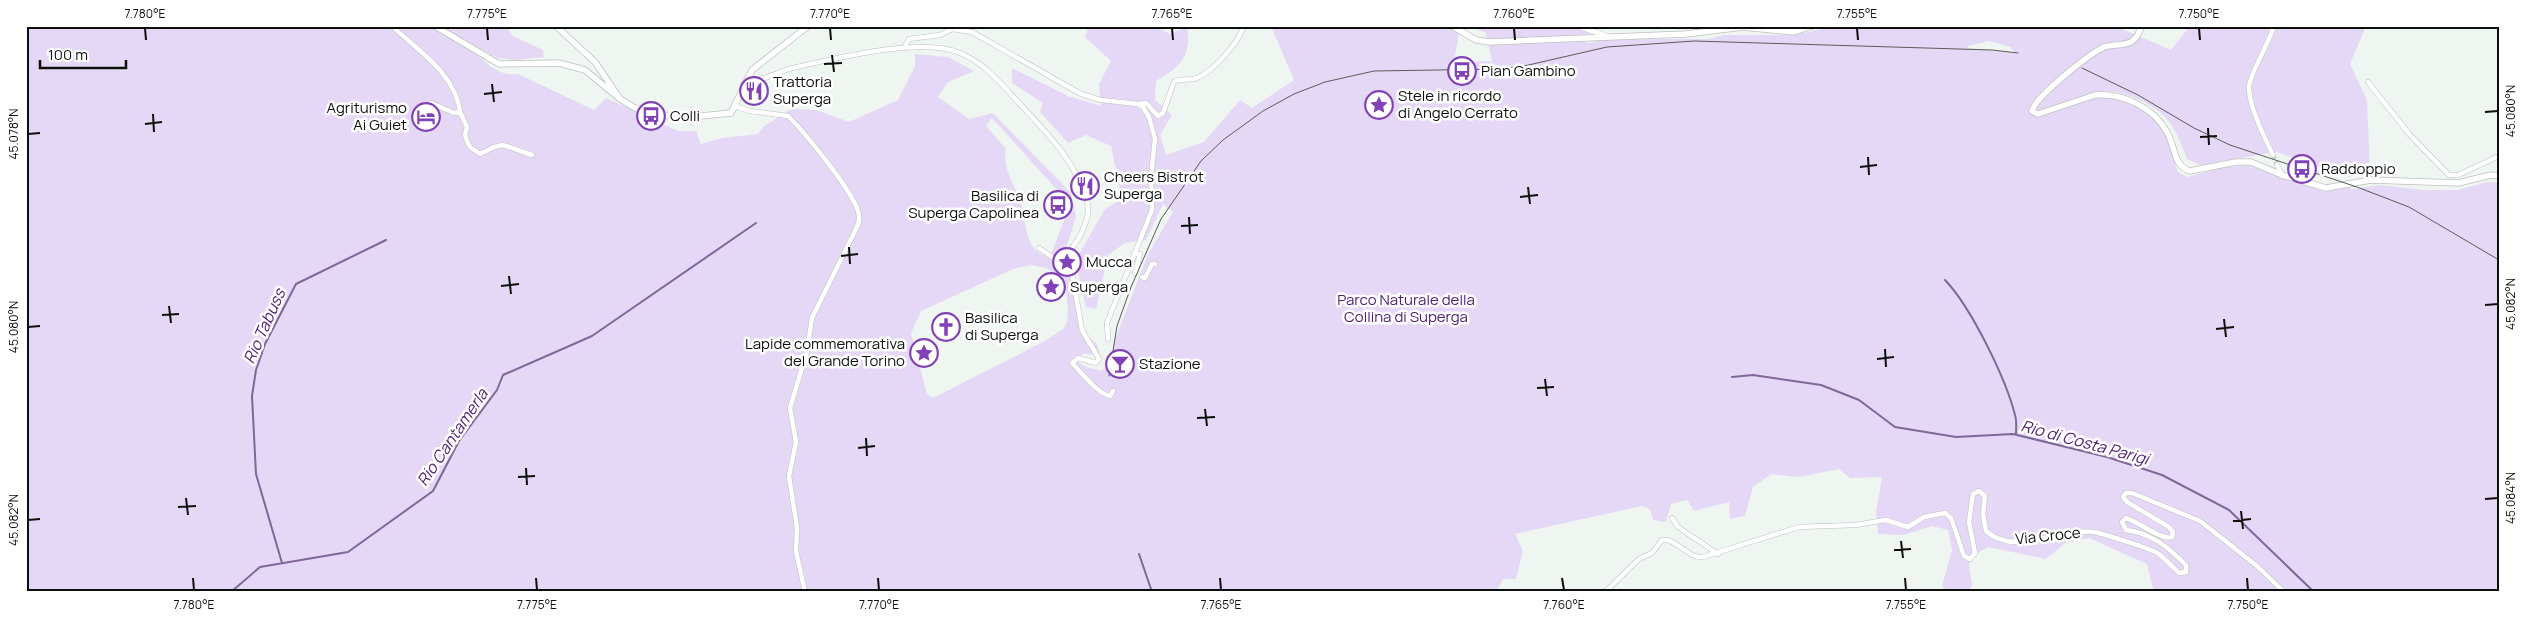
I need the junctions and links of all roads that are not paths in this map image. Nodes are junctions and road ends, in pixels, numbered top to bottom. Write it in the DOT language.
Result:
graph roads {
  1 [pos="392,26"];
  2 [pos="435,26"];
  3 [pos="556,26"];
  4 [pos="808,26"];
  5 [pos="959,26"];
  6 [pos="1019,26"];
  7 [pos="1028,26"];
  8 [pos="1244,26"];
  9 [pos="1452,26"];
  10 [pos="1577,26"];
  11 [pos="1812,26"];
  12 [pos="2141,26"];
  13 [pos="2274,26"];
  14 [pos="952,29"];
  15 [pos="1607,36"];
  16 [pos="904,48"];
  17 [pos="749,78"];
  18 [pos="2368,82"];
  19 [pos="620,99"];
  20 [pos="431,103"];
  21 [pos="1138,104"];
  22 [pos="735,106"];
  23 [pos="460,112"];
  24 [pos="532,155"];
  25 [pos="2273,155"];
  26 [pos="2499,156"];
  27 [pos="2277,165"];
  28 [pos="2282,175"];
  29 [pos="2499,176"];
  30 [pos="1039,248"];
  31 [pos="1068,251"];
  32 [pos="1134,252"];
  33 [pos="1155,264"];
  34 [pos="1135,273"];
  35 [pos="1142,277"];
  36 [pos="1108,339"];
  37 [pos="1114,391"];
  38 [pos="1672,518"];
  39 [pos="1718,554"];
  40 [pos="806,592"];
  41 [pos="1605,592"];
  42 [pos="2284,592"];
  1 -- 23 [label="street"];
  2 -- 19 [label="street"];
  3 -- 19 [label="street"];
  4 -- 17 [label="street"];
  5 -- 14 [label="street"];
  6 -- 7 [label="street"];
  8 -- 21 [label="street"];
  9 -- 15 [label="street"];
  10 -- 15 [label="street"];
  11 -- 15 [label="street"];
  12 -- 28 [label="street"];
  13 -- 25 [label="street"];
  14 -- 16 [label="street"];
  14 -- 21 [label="street"];
  16 -- 17 [label="street"];
  16 -- 31 [label="street"];
  17 -- 22 [label="street"];
  18 -- 26 [label="street"];
  19 -- 22 [label="street"];
  20 -- 23 [label="street"];
  21 -- 32 [label="street"];
  22 -- 40 [label="street"];
  23 -- 24 [label="street"];
  27 -- 28 [label="street"];
  28 -- 29 [label="street"];
  30 -- 31 [label="street"];
  31 -- 37 [label="street"];
  32 -- 34 [label="street"];
  32 -- 36 [label="street"];
  33 -- 35 [label="street"];
  38 -- 39 [label="street"];
  39 -- 41 [label="street, Via Croce"];
  39 -- 42 [label="street, Via Croce"];
}
